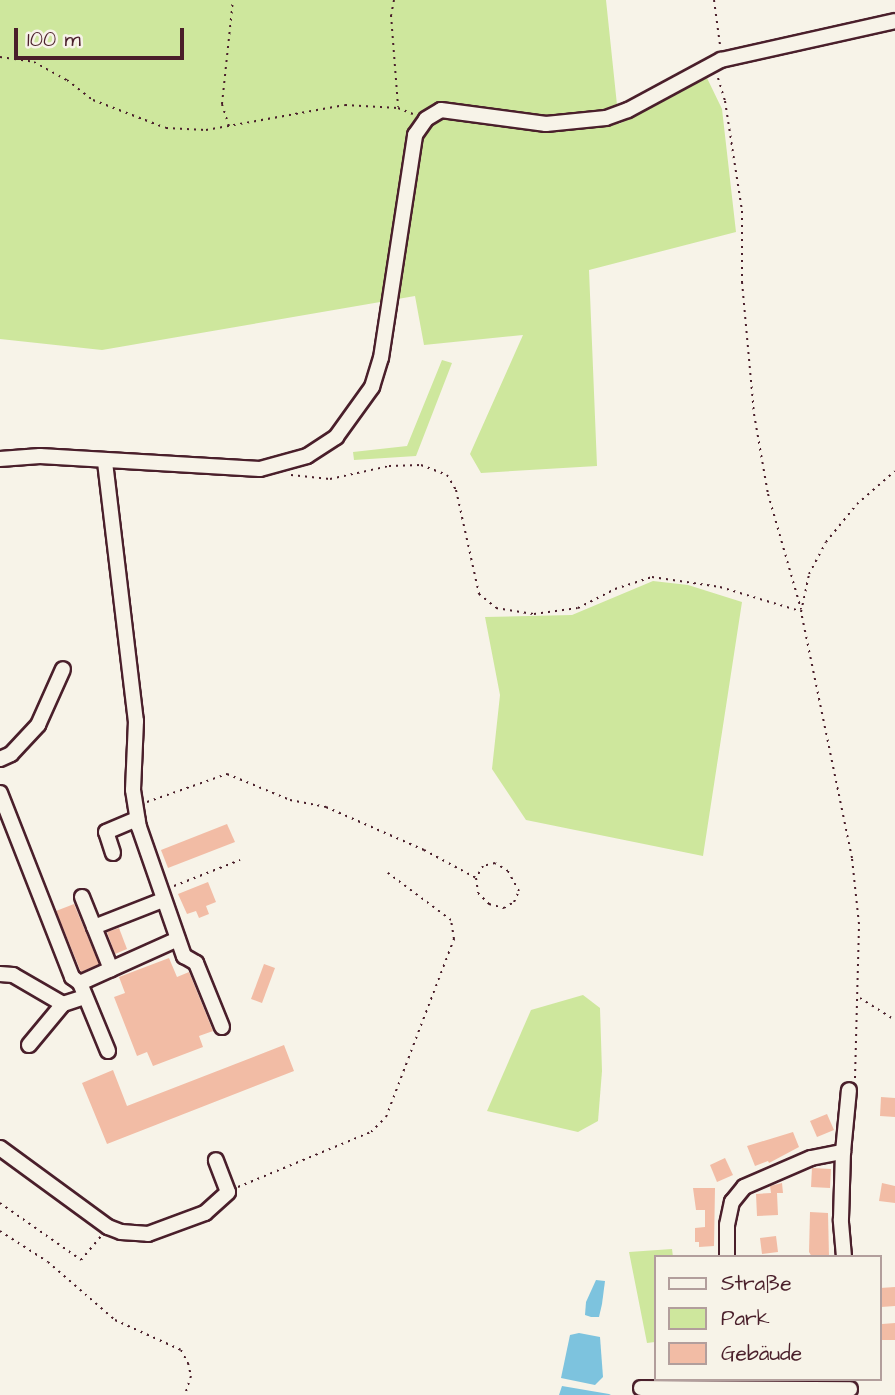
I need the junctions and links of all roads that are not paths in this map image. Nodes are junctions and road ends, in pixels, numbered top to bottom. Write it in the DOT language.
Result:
graph roads {
  1 [pos="895,21"];
  2 [pos="0,459"];
  3 [pos="105,462"];
  4 [pos="63,670"];
  5 [pos="0,759"];
  6 [pos="0,793"];
  7 [pos="138,818"];
  8 [pos="113,853"];
  9 [pos="162,896"];
  10 [pos="82,897"];
  11 [pos="94,927"];
  12 [pos="178,940"];
  13 [pos="111,969"];
  14 [pos="0,974"];
  15 [pos="83,990"];
  16 [pos="63,1004"];
  17 [pos="222,1027"];
  18 [pos="29,1045"];
  19 [pos="108,1051"];
  20 [pos="849,1090"];
  21 [pos="0,1148"];
  22 [pos="843,1152"];
  23 [pos="216,1160"];
  24 [pos="727,1255"];
  25 [pos="844,1255"];
  26 [pos="642,1386"];
  27 [pos="850,1388"];
  1 -- 3 [label="street"];
  2 -- 3 [label="street"];
  3 -- 7 [label="street"];
  4 -- 5 [label="street"];
  6 -- 15 [label="street"];
  7 -- 8 [label="street"];
  7 -- 9 [label="street"];
  9 -- 11 [label="street"];
  9 -- 12 [label="street"];
  10 -- 11 [label="street"];
  11 -- 13 [label="street"];
  12 -- 13 [label="street"];
  12 -- 17 [label="street"];
  13 -- 15 [label="street"];
  14 -- 16 [label="street"];
  15 -- 16 [label="street"];
  15 -- 19 [label="street"];
  16 -- 18 [label="street"];
  20 -- 22 [label="street"];
  21 -- 23 [label="street"];
  22 -- 24 [label="street"];
  22 -- 25 [label="street"];
  26 -- 27 [label="street"];
}
